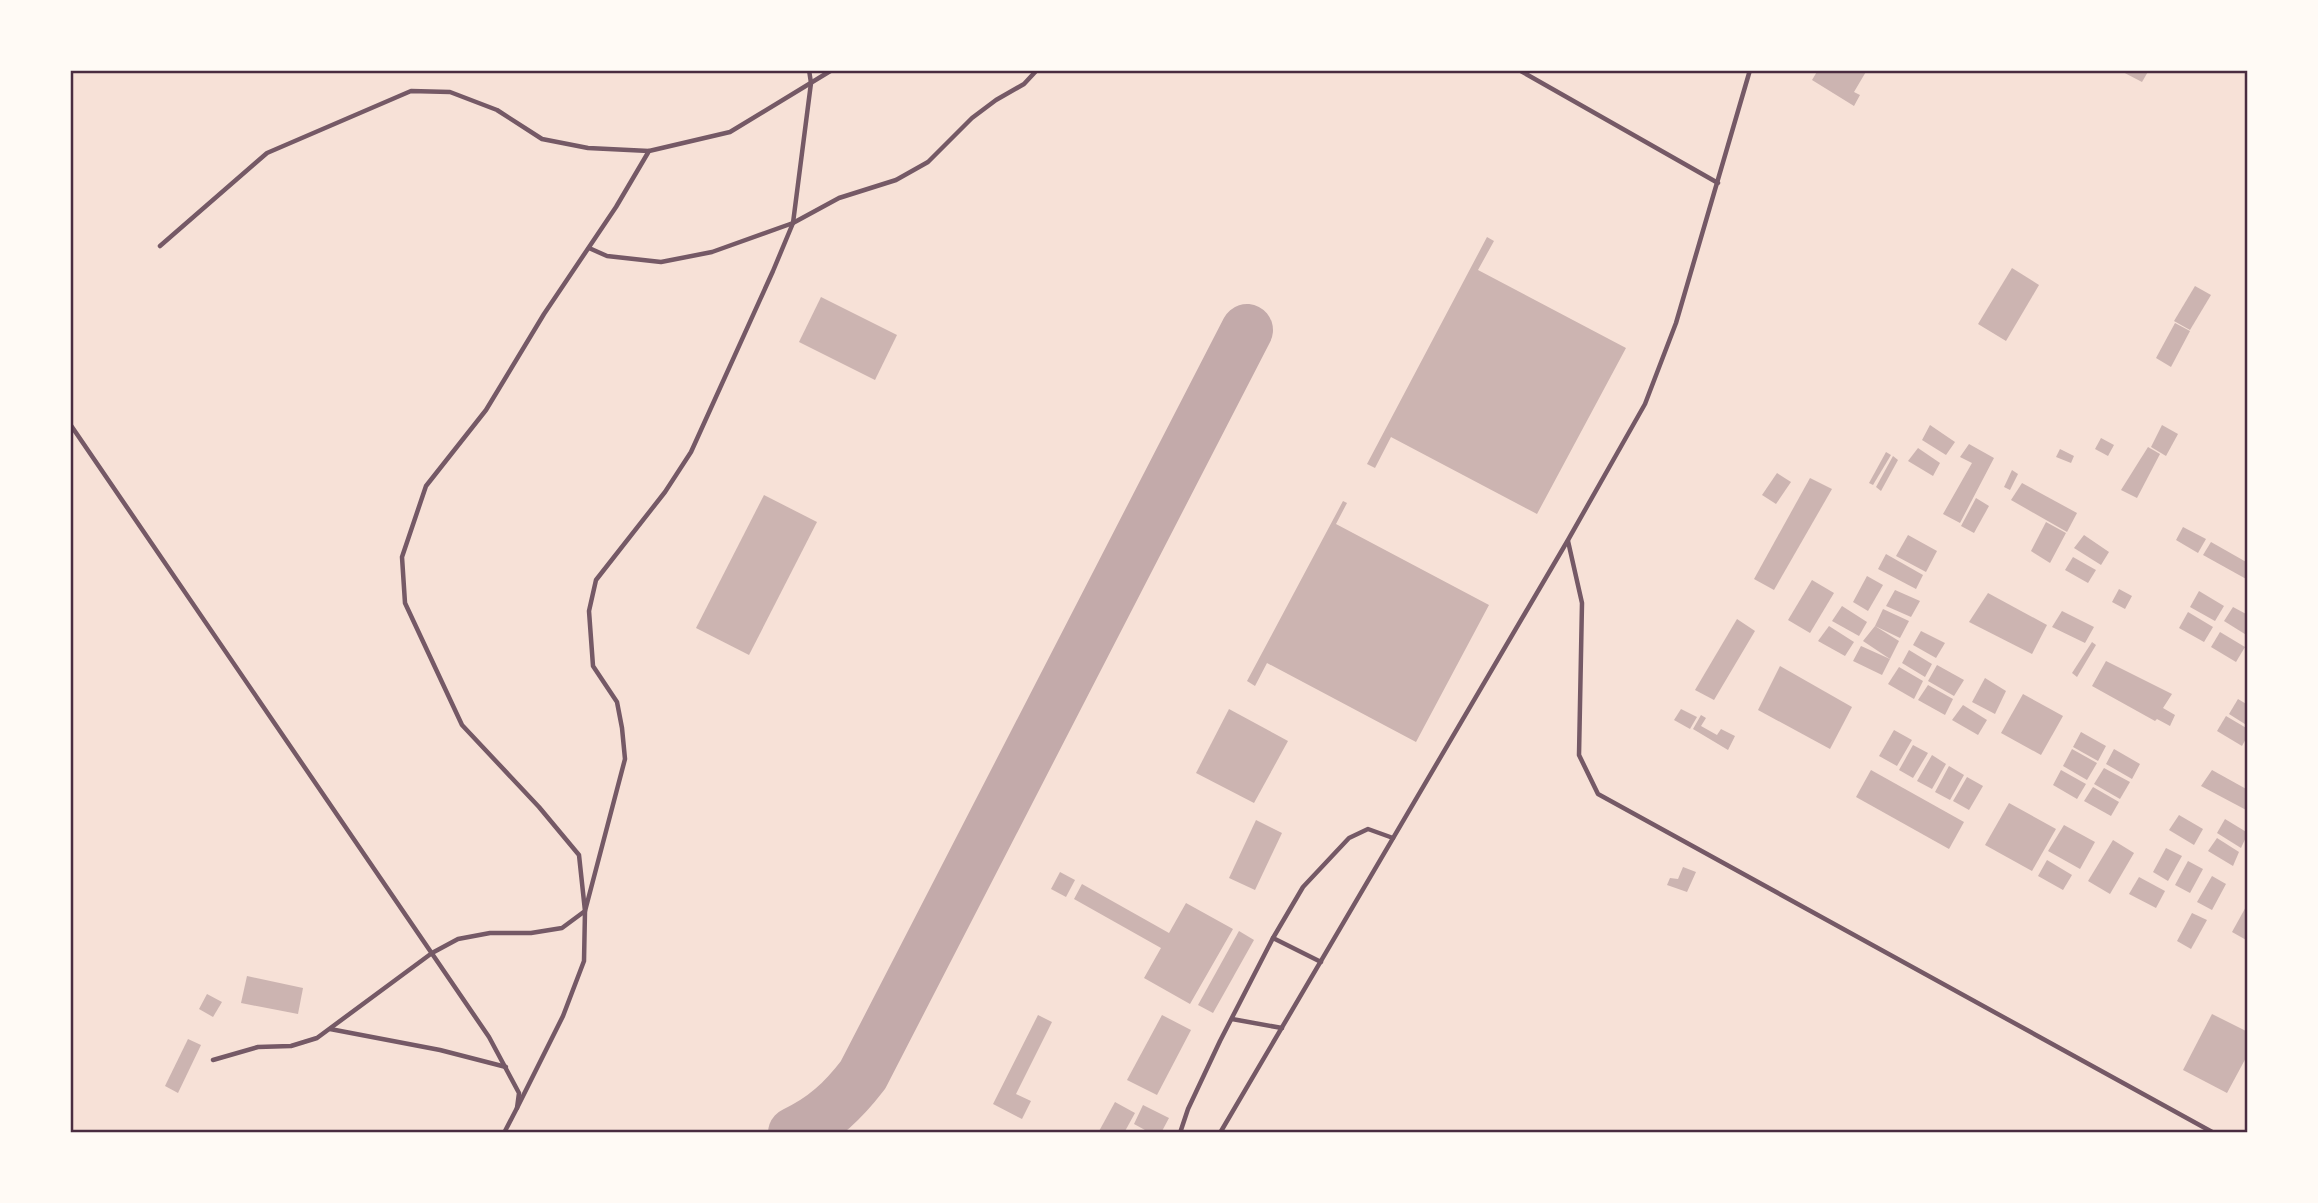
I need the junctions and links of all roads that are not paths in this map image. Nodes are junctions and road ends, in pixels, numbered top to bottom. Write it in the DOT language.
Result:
graph roads {
  1 [pos="809,70"];
  2 [pos="832,70"];
  3 [pos="1037,70"];
  4 [pos="1519,70"];
  5 [pos="1750,70"];
  6 [pos="811,83"];
  7 [pos="649,151"];
  8 [pos="1718,183"];
  9 [pos="793,223"];
  10 [pos="160,246"];
  11 [pos="589,248"];
  12 [pos="70,424"];
  13 [pos="1568,540"];
  14 [pos="1394,838"];
  15 [pos="585,911"];
  16 [pos="1273,939"];
  17 [pos="432,953"];
  18 [pos="1321,962"];
  19 [pos="1231,1018"];
  20 [pos="1282,1028"];
  21 [pos="330,1029"];
  22 [pos="213,1060"];
  23 [pos="506,1067"];
  24 [pos="517,1108"];
  25 [pos="504,1133"];
  26 [pos="1180,1133"];
  27 [pos="1220,1133"];
  28 [pos="2214,1133"];
  1 -- 6 [label="lane"];
  2 -- 6 [label="lane"];
  3 -- 9 [label="lane"];
  4 -- 8 [label="lane"];
  5 -- 8 [label="lane"];
  6 -- 7 [label="lane"];
  6 -- 9 [label="lane"];
  7 -- 10 [label="lane"];
  7 -- 11 [label="lane"];
  8 -- 13 [label="lane"];
  9 -- 11 [label="lane"];
  9 -- 15 [label="lane"];
  11 -- 15 [label="lane"];
  12 -- 17 [label="lane"];
  13 -- 14 [label="lane"];
  13 -- 28 [label="lane"];
  14 -- 16 [label="lane"];
  14 -- 18 [label="lane"];
  15 -- 17 [label="lane"];
  15 -- 24 [label="lane"];
  16 -- 18 [label="lane"];
  16 -- 19 [label="lane"];
  17 -- 21 [label="lane"];
  17 -- 23 [label="lane"];
  18 -- 20 [label="lane"];
  19 -- 20 [label="lane"];
  19 -- 26 [label="lane"];
  20 -- 27 [label="lane"];
  21 -- 22 [label="lane"];
  21 -- 23 [label="lane"];
  23 -- 24 [label="lane"];
  24 -- 25 [label="lane"];
}
